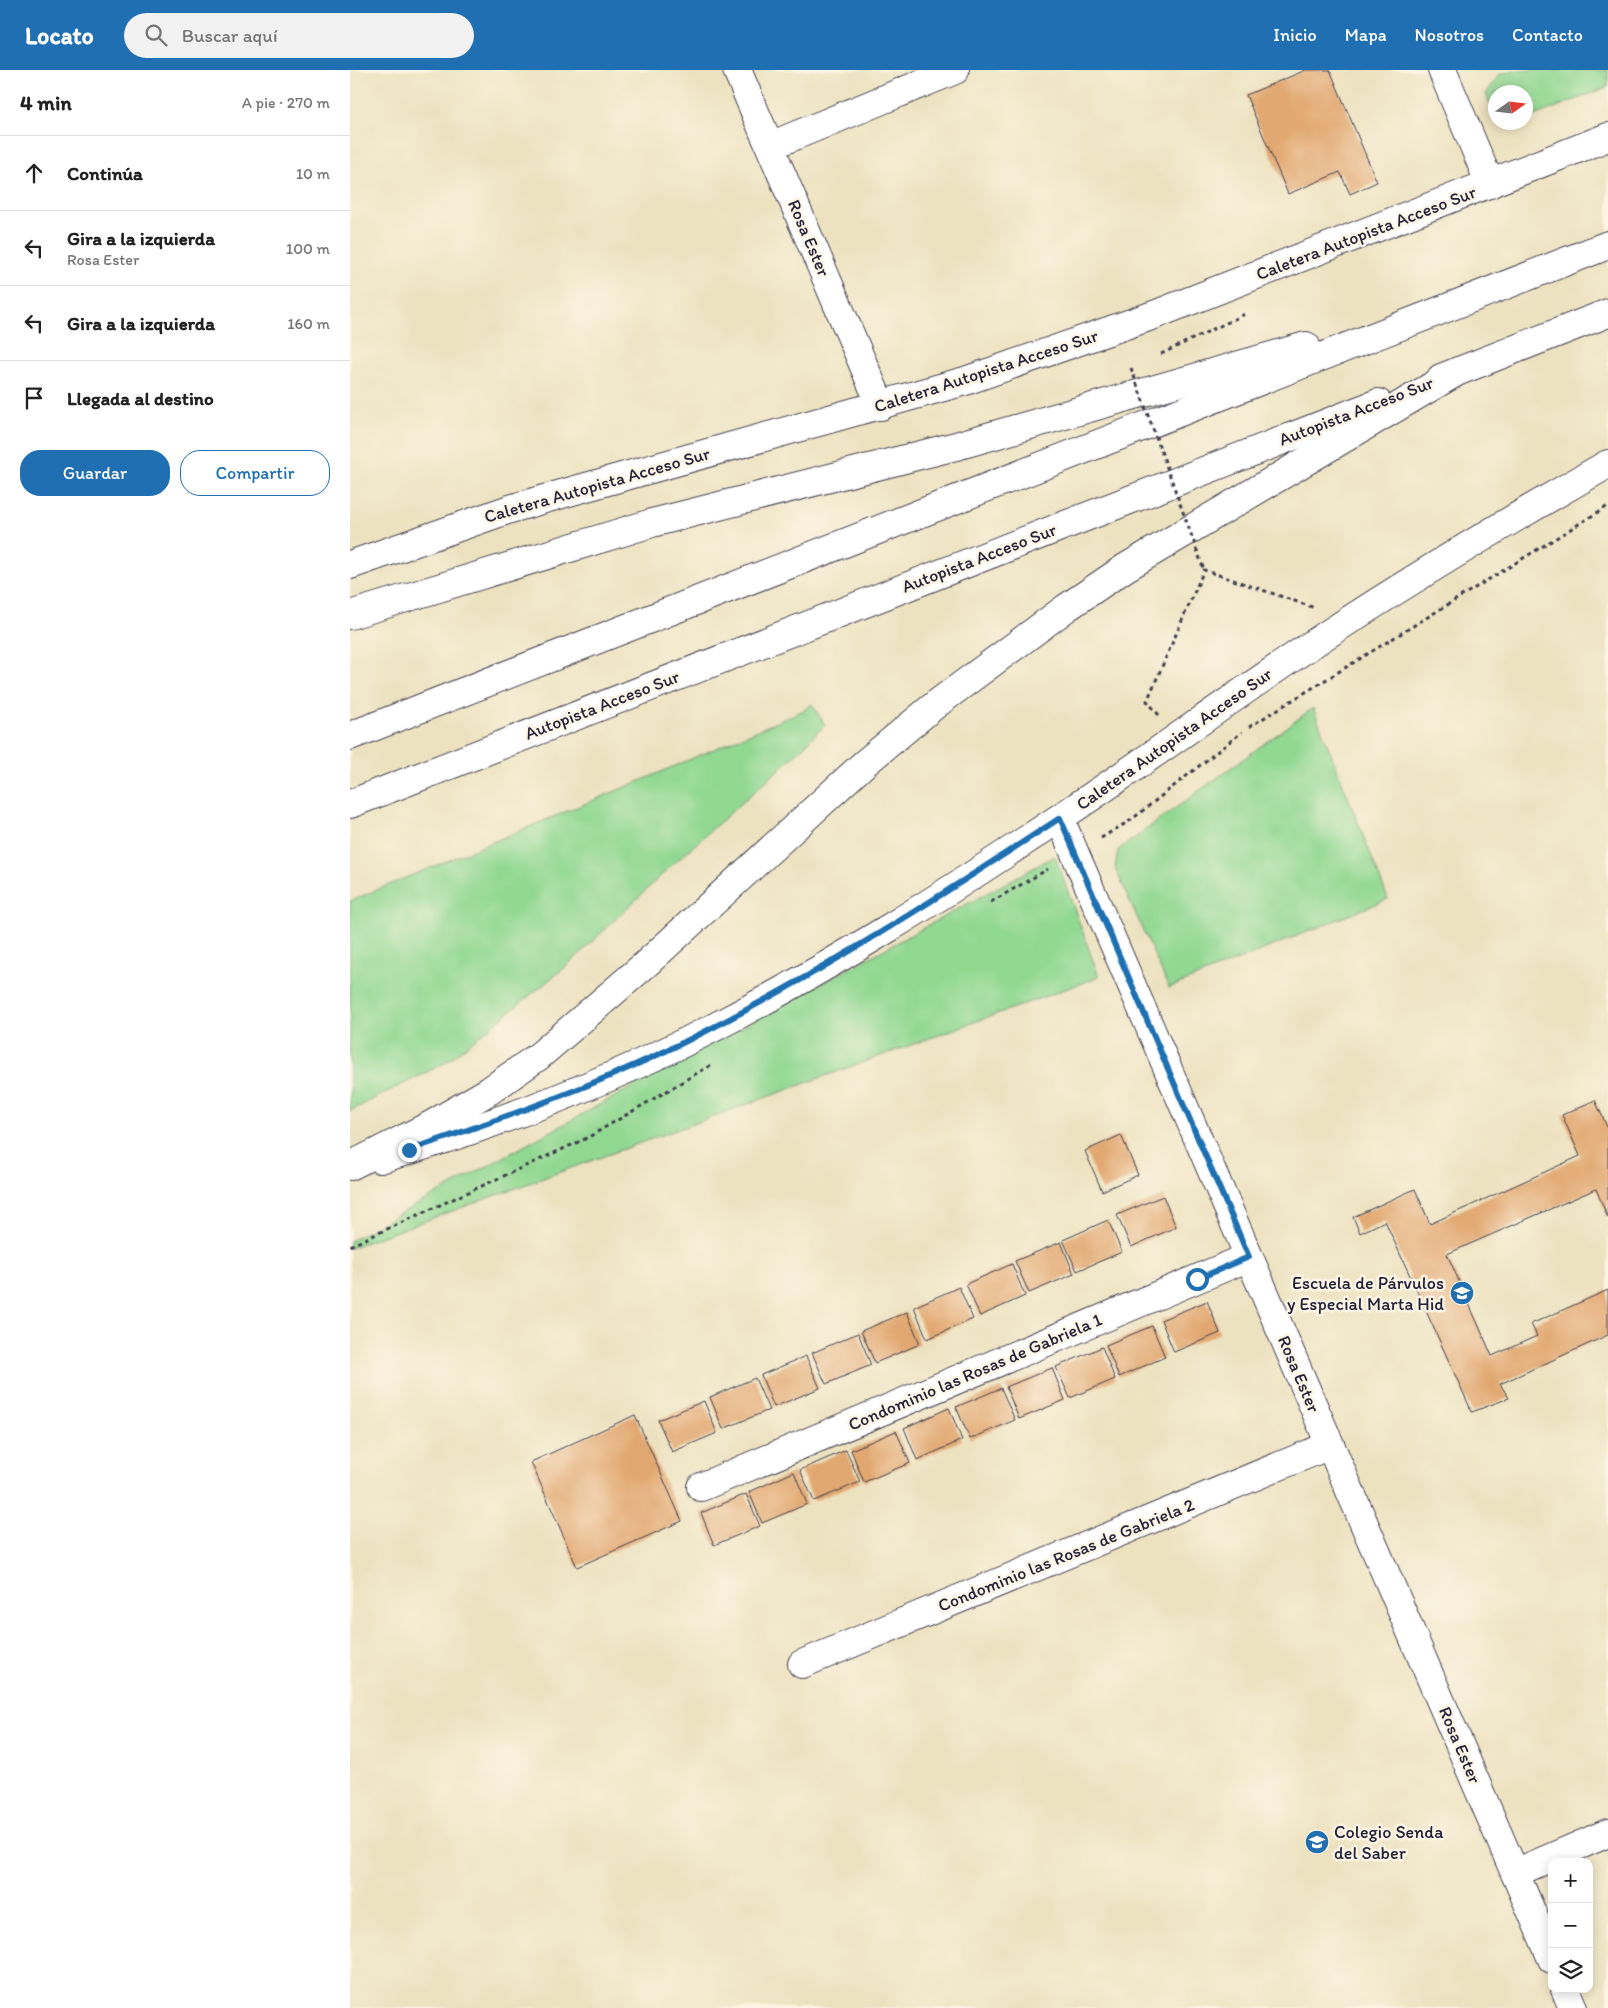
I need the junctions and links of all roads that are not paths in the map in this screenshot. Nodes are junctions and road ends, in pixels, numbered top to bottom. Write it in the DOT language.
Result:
graph roads {
  1 [pos="737,70"];
  2 [pos="955,70"];
  3 [pos="1442,70"];
  4 [pos="1608,137"];
  5 [pos="770,146"];
  6 [pos="1490,184"];
  7 [pos="1608,245"];
  8 [pos="1440,310"];
  9 [pos="1608,313"];
  10 [pos="1458,371"];
  11 [pos="881,406"];
  12 [pos="1608,464"];
  13 [pos="350,565"];
  14 [pos="350,615"];
  15 [pos="350,736"];
  16 [pos="350,804"];
  17 [pos="1060,818"];
  18 [pos="350,1167"];
  19 [pos="1249,1257"];
  20 [pos="1330,1445"];
  21 [pos="701,1487"];
  22 [pos="802,1664"];
  23 [pos="1608,1833"];
  24 [pos="1515,1874"];
  25 [pos="1548,1950"];
  26 [pos="1567,1993"];
  27 [pos="1573,2008"];
  1 -- 5 [label="main road, Rosa Ester"];
  2 -- 5 [label="main road"];
  3 -- 6 [label="main road"];
  4 -- 6 [label="main road, Caletera Autopista Acceso Sur"];
  5 -- 11 [label="main road, Rosa Ester"];
  6 -- 11 [label="main road, Caletera Autopista Acceso Sur"];
  7 -- 8 [label="main road"];
  8 -- 14 [label="main road"];
  8 -- 15 [label="main road"];
  9 -- 10 [label="main road, Autopista Acceso Sur"];
  10 -- 16 [label="main road, Autopista Acceso Sur"];
  10 -- 18 [label="main road"];
  11 -- 13 [label="main road, Caletera Autopista Acceso Sur"];
  12 -- 17 [label="main road, Caletera Autopista Acceso Sur"];
  17 -- 18 [label="main road, Caletera Autopista Acceso Sur"];
  17 -- 19 [label="main road, Rosa Ester"];
  19 -- 20 [label="main road, Rosa Ester"];
  19 -- 21 [label="main road, Condominio las Rosas de Gabriela 1"];
  20 -- 22 [label="main road, Condominio las Rosas de Gabriela 2"];
  20 -- 24 [label="main road, Rosa Ester"];
  23 -- 24 [label="main road"];
  24 -- 25 [label="main road, Rosa Ester"];
  26 -- 27 [label="main road"];
}
